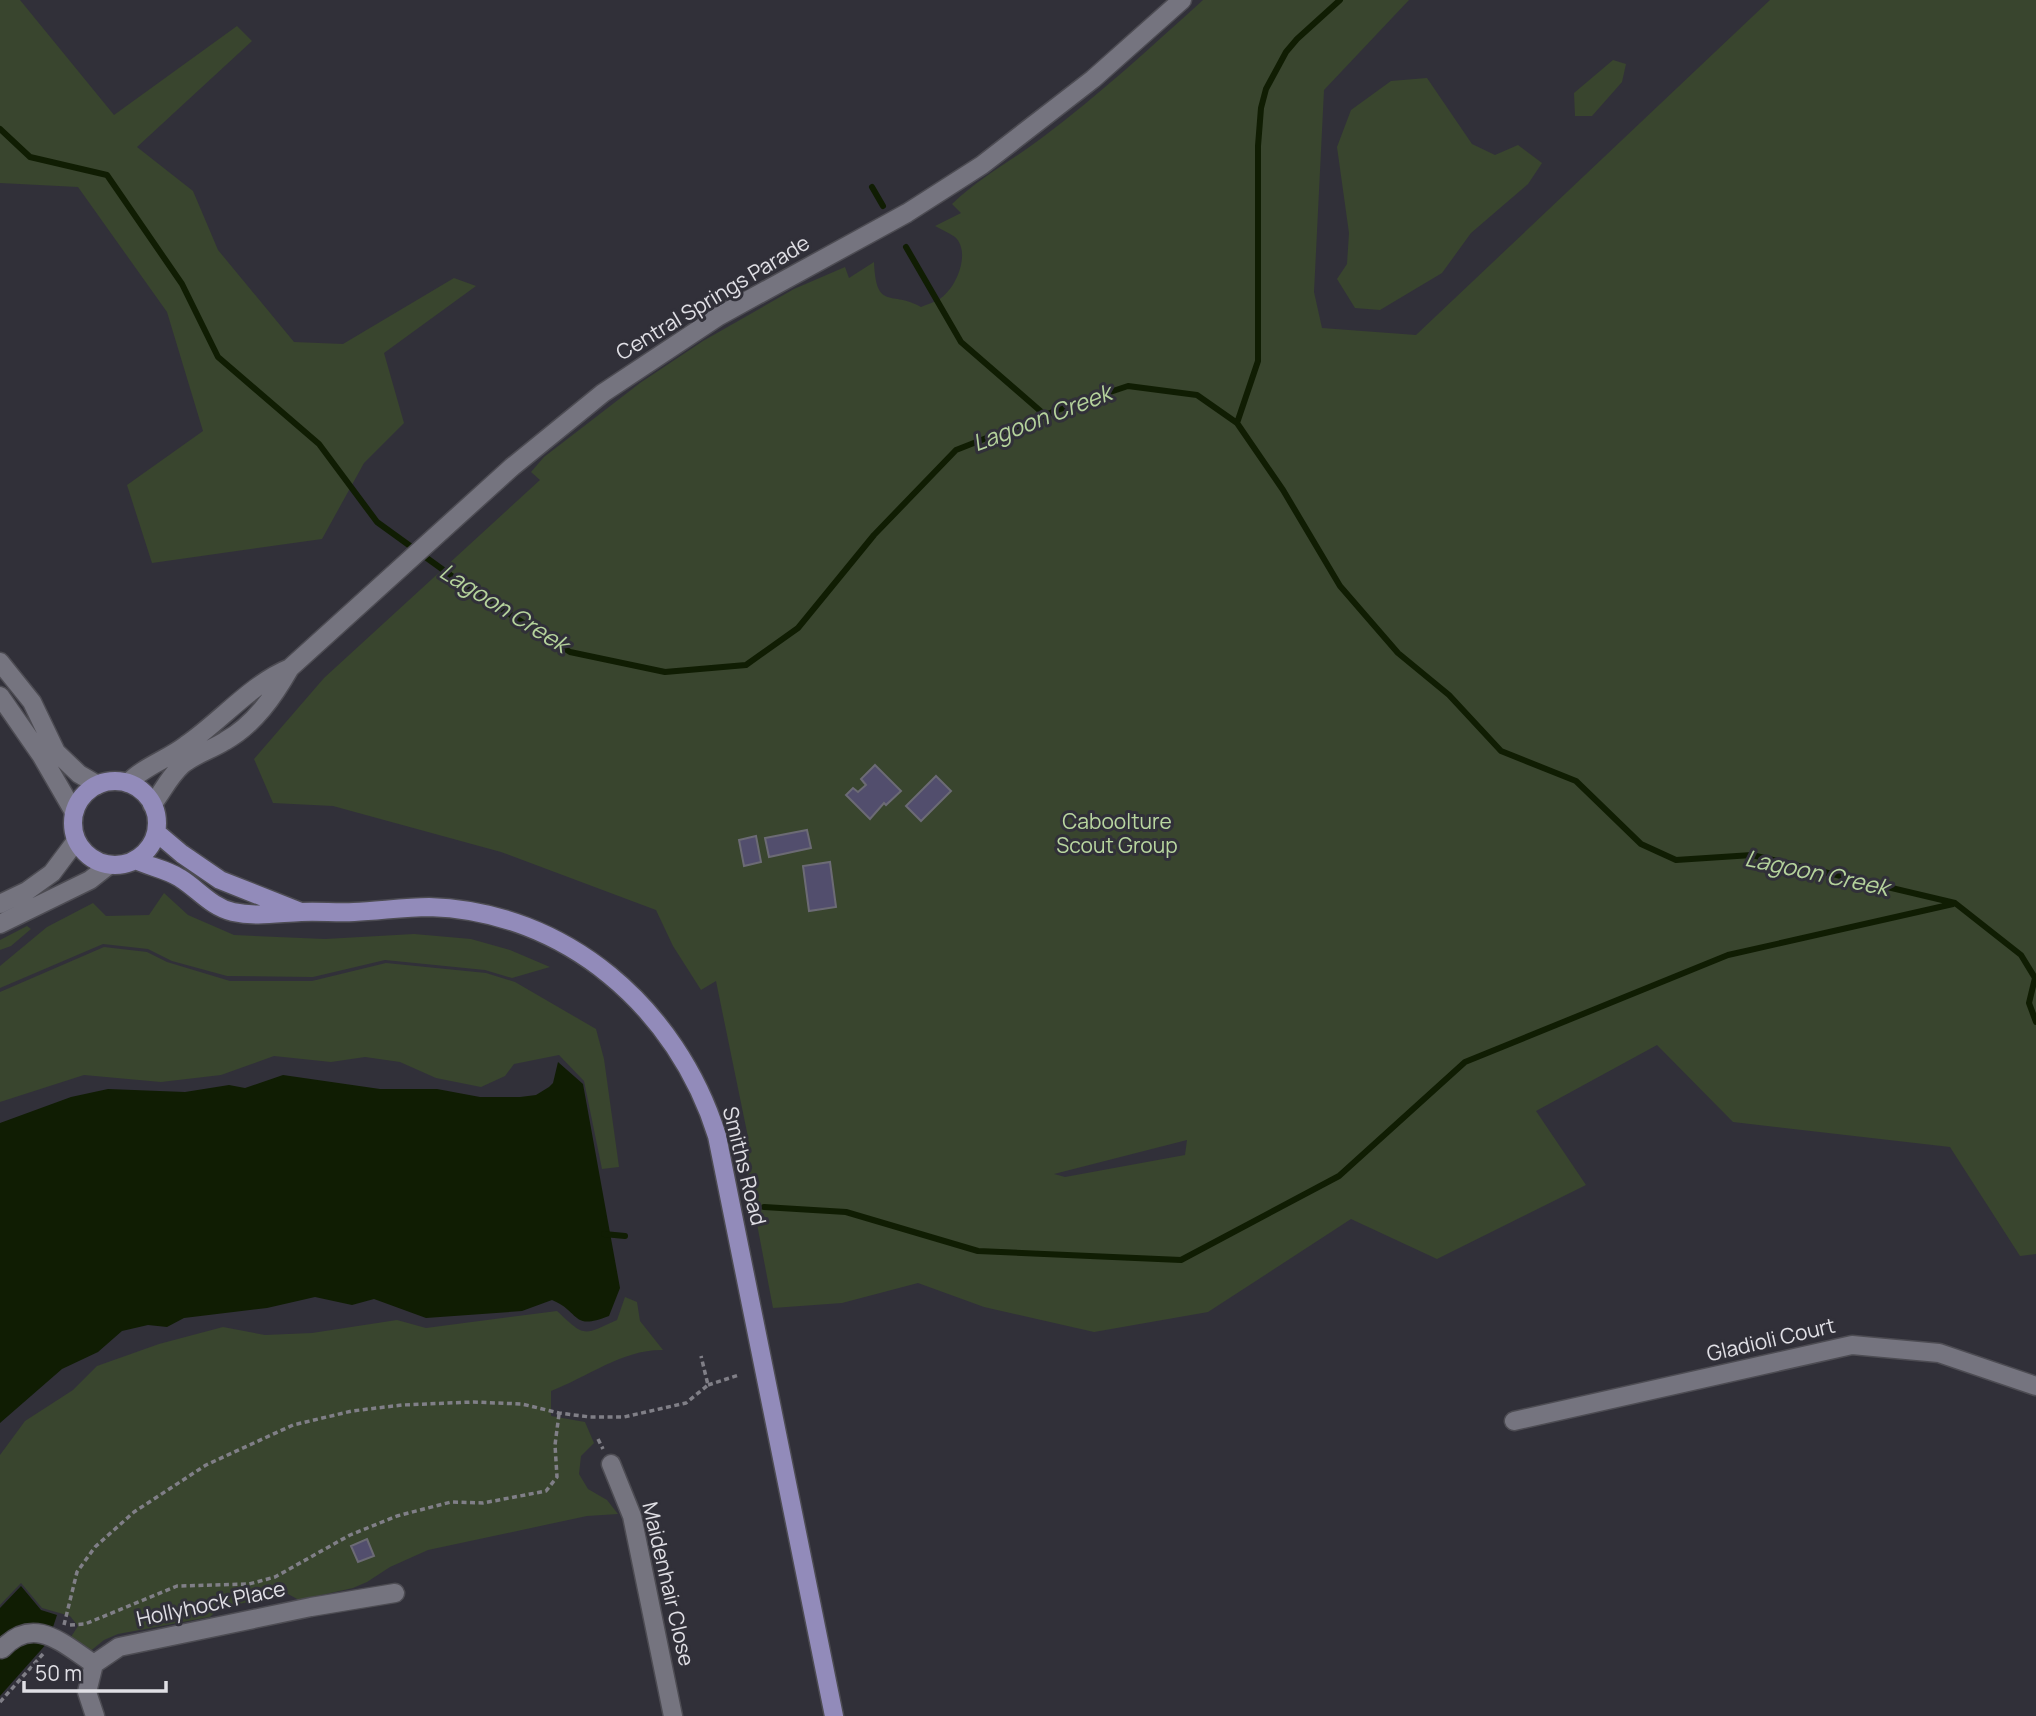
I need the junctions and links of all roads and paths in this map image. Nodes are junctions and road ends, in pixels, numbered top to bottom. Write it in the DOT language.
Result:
graph roads {
  1 [pos="1182,0"];
  2 [pos="0,663"];
  3 [pos="290,667"];
  4 [pos="0,696"];
  5 [pos="128,783"];
  6 [pos="98,785"];
  7 [pos="152,805"];
  8 [pos="74,813"];
  9 [pos="156,832"];
  10 [pos="76,841"];
  11 [pos="136,860"];
  12 [pos="109,865"];
  13 [pos="0,904"];
  14 [pos="301,912"];
  15 [pos="0,924"];
  16 [pos="701,1356"];
  17 [pos="739,1375"];
  18 [pos="708,1385"];
  19 [pos="2036,1386"];
  20 [pos="559,1413"];
  21 [pos="1514,1421"];
  22 [pos="611,1464"];
  23 [pos="395,1594"];
  24 [pos="60,1633"];
  25 [pos="2,1649"];
  26 [pos="94,1664"];
  27 [pos="0,1702"];
  28 [pos="95,1716"];
  29 [pos="673,1716"];
  30 [pos="834,1716"];
  1 -- 3 [label="street, Central Springs Parade"];
  2 -- 6 [label="street"];
  3 -- 5 [label="street, Central Springs Parade"];
  3 -- 7 [label="street, Central Springs Parade"];
  4 -- 8 [label="street"];
  5 -- 6 [label="main road"];
  5 -- 7 [label="main road"];
  6 -- 8 [label="main road"];
  7 -- 9 [label="main road"];
  8 -- 10 [label="main road"];
  9 -- 11 [label="main road"];
  9 -- 14 [label="main road, Smiths Road"];
  10 -- 12 [label="main road"];
  10 -- 13 [label="street"];
  11 -- 12 [label="main road"];
  11 -- 14 [label="main road, Smiths Road"];
  12 -- 15 [label="street"];
  14 -- 30 [label="main road, Smiths Road"];
  16 -- 18 [label="path"];
  17 -- 18 [label="path"];
  18 -- 20 [label="path"];
  19 -- 21 [label="street, Gladioli Court"];
  20 -- 24 [label="path"];
  20 -- 24 [label="path"];
  22 -- 29 [label="street, Maidenhair Close"];
  23 -- 26 [label="street, Hollyhock Place"];
  24 -- 25 [label="street"];
  24 -- 26 [label="street"];
  24 -- 27 [label="path"];
  26 -- 28 [label="street"];
}
